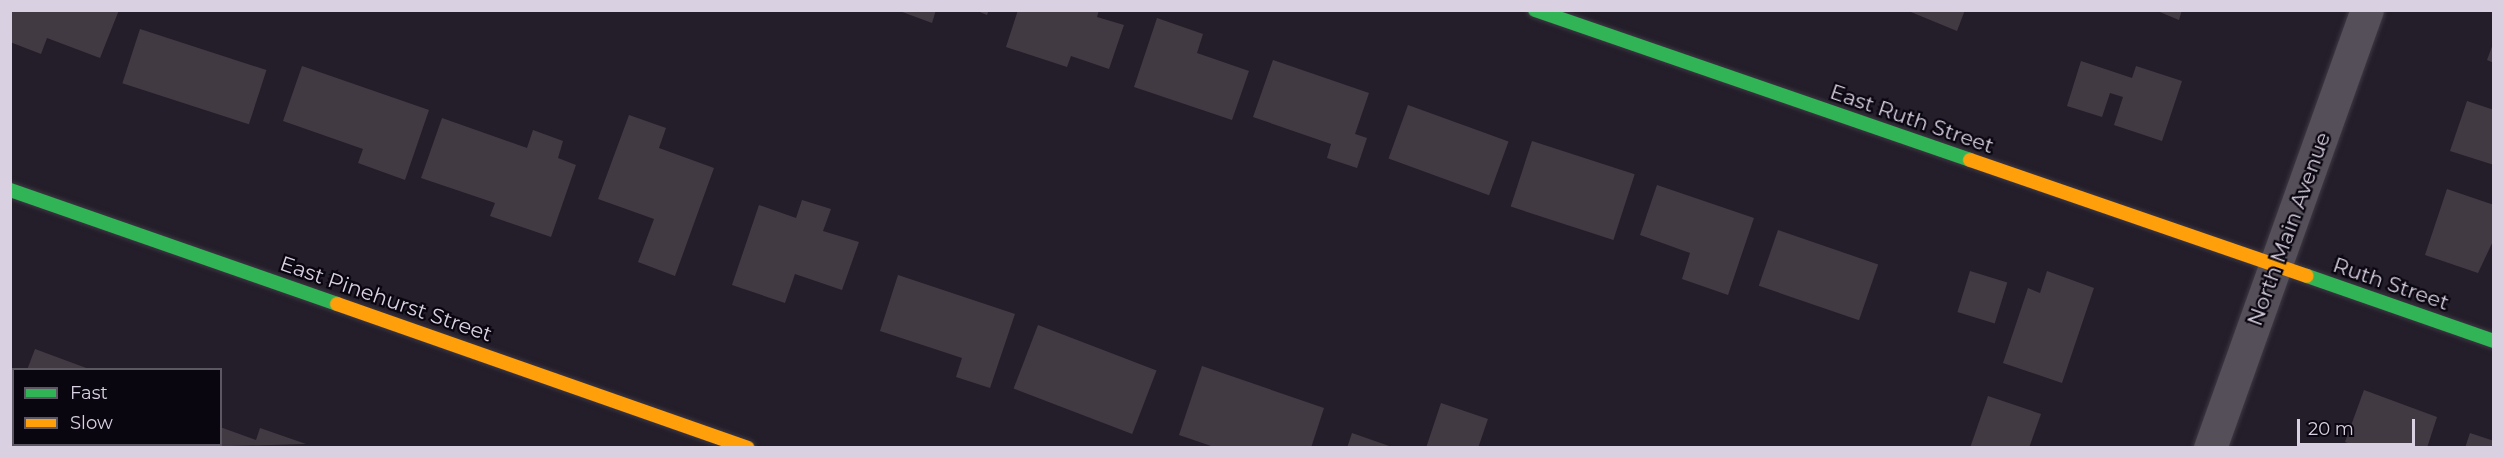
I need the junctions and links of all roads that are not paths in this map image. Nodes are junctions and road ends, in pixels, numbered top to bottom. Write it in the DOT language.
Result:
graph roads {
  1 [pos="1535,10"];
  2 [pos="2367,10"];
  3 [pos="10,190"];
  4 [pos="2275,266"];
  5 [pos="2493,341"];
  6 [pos="748,447"];
  7 [pos="2210,447"];
  1 -- 4 [label="street, East Ruth Street"];
  2 -- 4 [label="street, North Main Avenue"];
  3 -- 6 [label="street, East Pinehurst Street"];
  4 -- 5 [label="street, Ruth Street"];
  4 -- 7 [label="street, North Main Avenue"];
}
